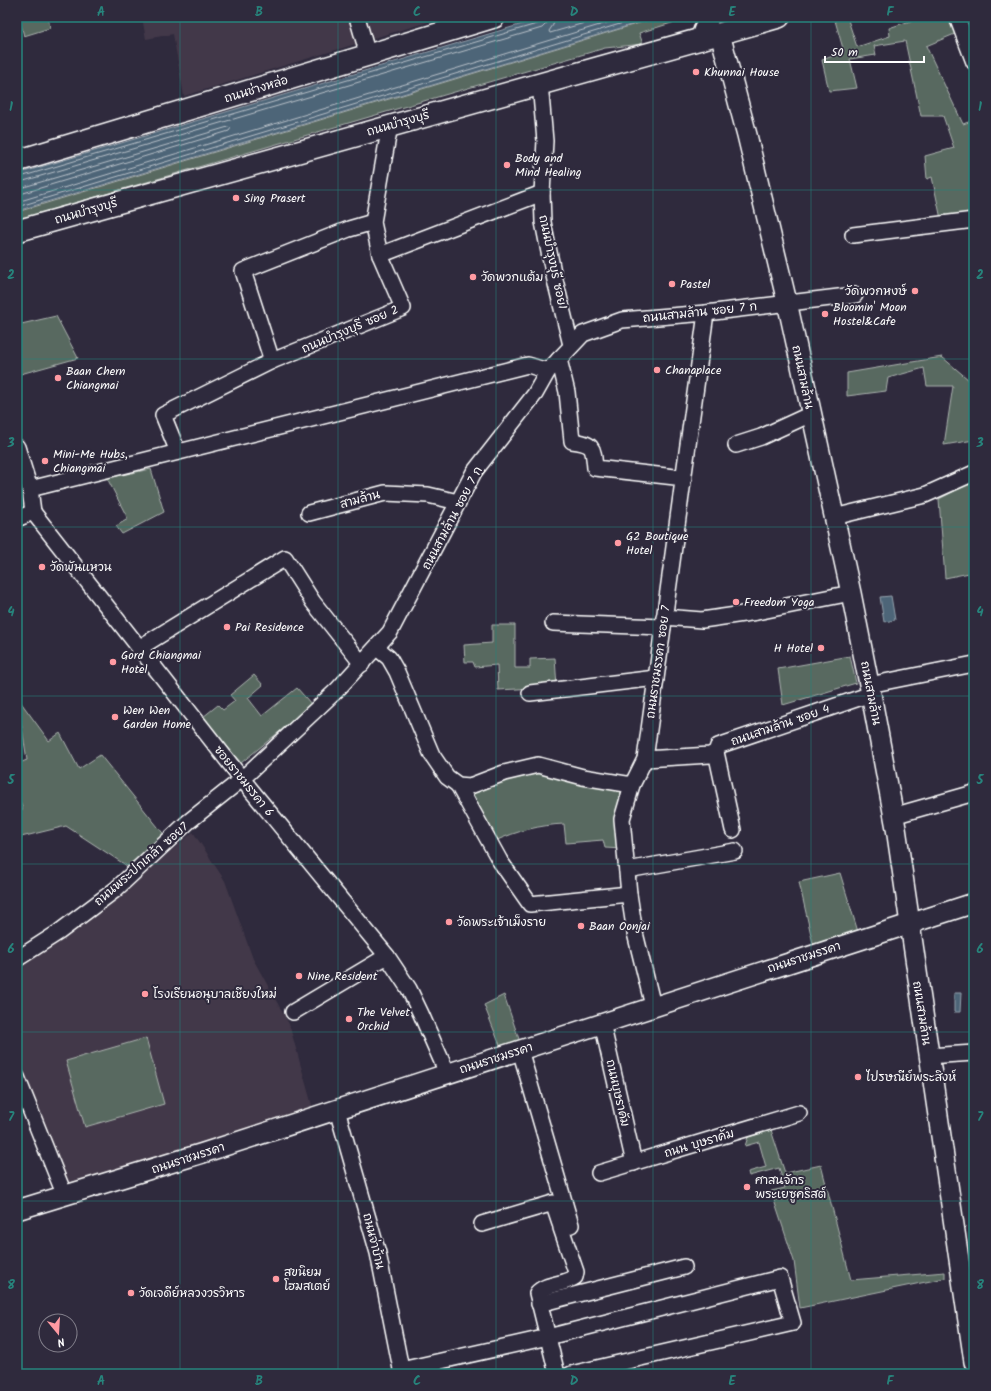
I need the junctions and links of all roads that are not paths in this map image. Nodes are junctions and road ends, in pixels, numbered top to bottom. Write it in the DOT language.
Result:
graph roads {
  1 [pos="357,17"];
  2 [pos="494,17"];
  3 [pos="706,17"];
  4 [pos="779,17"];
  5 [pos="957,17"];
  6 [pos="722,29"];
  7 [pos="368,55"];
  8 [pos="974,62"];
  9 [pos="540,83"];
  10 [pos="390,125"];
  11 [pos="17,160"];
  12 [pos="542,193"];
  13 [pos="974,220"];
  14 [pos="373,222"];
  15 [pos="17,231"];
  16 [pos="853,235"];
  17 [pos="380,255"];
  18 [pos="855,295"];
  19 [pos="787,302"];
  20 [pos="706,314"];
  21 [pos="571,345"];
  22 [pos="559,358"];
  23 [pos="272,361"];
  24 [pos="548,371"];
  25 [pos="811,414"];
  26 [pos="736,445"];
  27 [pos="17,447"];
  28 [pos="178,452"];
  29 [pos="974,473"];
  30 [pos="684,478"];
  31 [pos="30,489"];
  32 [pos="458,502"];
  33 [pos="32,512"];
  34 [pos="309,513"];
  35 [pos="834,517"];
  36 [pos="17,519"];
  37 [pos="851,593"];
  38 [pos="553,622"];
  39 [pos="664,622"];
  40 [pos="139,648"];
  41 [pos="377,648"];
  42 [pos="362,664"];
  43 [pos="974,664"];
  44 [pos="656,678"];
  45 [pos="870,689"];
  46 [pos="530,692"];
  47 [pos="716,752"];
  48 [pos="645,759"];
  49 [pos="242,779"];
  50 [pos="458,785"];
  51 [pos="632,785"];
  52 [pos="974,793"];
  53 [pos="894,816"];
  54 [pos="733,830"];
  55 [pos="734,851"];
  56 [pos="627,870"];
  57 [pos="629,894"];
  58 [pos="974,903"];
  59 [pos="908,923"];
  60 [pos="386,956"];
  61 [pos="17,959"];
  62 [pos="653,1006"];
  63 [pos="293,1012"];
  64 [pos="602,1023"];
  65 [pos="520,1050"];
  66 [pos="974,1053"];
  67 [pos="928,1056"];
  68 [pos="448,1074"];
  69 [pos="17,1077"];
  70 [pos="337,1110"];
  71 [pos="799,1113"];
  72 [pos="634,1163"];
  73 [pos="599,1173"];
  74 [pos="65,1196"];
  75 [pos="17,1210"];
  76 [pos="482,1224"];
  77 [pos="561,1228"];
  78 [pos="684,1267"];
  79 [pos="539,1304"];
  80 [pos="972,1333"];
  81 [pos="548,1337"];
  82 [pos="974,1362"];
  83 [pos="401,1372"];
  84 [pos="557,1374"];
  85 [pos="572,1374"];
  1 -- 7 [label="street"];
  2 -- 7 [label="main road, ถนนช่างหล่อ"];
  3 -- 6 [label="main road"];
  4 -- 6 [label="main road, ถนนบำรุงบุรี"];
  5 -- 8 [label="street"];
  6 -- 9 [label="main road, ถนนบำรุงบุรี"];
  6 -- 19 [label="street, ถนนสามล้าน"];
  7 -- 11 [label="main road, ถนนช่างหล่อ"];
  9 -- 10 [label="main road, ถนนบำรุงบุรี"];
  9 -- 12 [label="street, ถนนบำรุงบุรี ซอย1"];
  10 -- 14 [label="street, ถนนบำรุงบุรี ซอย 2"];
  10 -- 15 [label="main road, ถนนบำรุงบุรี"];
  12 -- 17 [label="street"];
  12 -- 21 [label="street, ถนนบำรุงบุรี ซอย1"];
  13 -- 16 [label="street"];
  14 -- 17 [label="street, ถนนบำรุงบุรี ซอย 2"];
  14 -- 23 [label="street"];
  17 -- 23 [label="street, ถนนบำรุงบุรี ซอย 2"];
  18 -- 19 [label="street, ถนนสามล้าน ซอย 7 ก"];
  19 -- 20 [label="street, ถนนสามล้าน ซอย 7 ก"];
  19 -- 25 [label="street, ถนนสามล้าน"];
  20 -- 21 [label="street, ถนนสามล้าน ซอย 7 ก"];
  20 -- 30 [label="street, ถนนราชมรรคา ซอย 7"];
  21 -- 22 [label="street, ถนนสามล้าน ซอย 7 ก"];
  22 -- 24 [label="street, ถนนสามล้าน ซอย 7 ก"];
  22 -- 30 [label="street"];
  23 -- 28 [label="street, ถนนบำรุงบุรี ซอย 2"];
  24 -- 28 [label="street"];
  24 -- 32 [label="street, ถนนสามล้าน ซอย 7 ก"];
  25 -- 26 [label="street"];
  25 -- 35 [label="street, ถนนสามล้าน"];
  27 -- 31 [label="street"];
  28 -- 31 [label="street"];
  29 -- 35 [label="street"];
  30 -- 39 [label="street, ถนนราชมรรคา ซอย 7"];
  31 -- 33 [label="street"];
  32 -- 34 [label="street, สามล้าน"];
  32 -- 41 [label="street, ถนนสามล้าน ซอย 7 ก"];
  33 -- 36 [label="street"];
  33 -- 40 [label="street, ซอยราชมรรคา 6"];
  35 -- 37 [label="street, ถนนสามล้าน"];
  37 -- 39 [label="street"];
  37 -- 45 [label="street, ถนนสามล้าน"];
  38 -- 39 [label="street"];
  39 -- 44 [label="street, ถนนราชมรรคา ซอย 7"];
  40 -- 42 [label="street"];
  40 -- 49 [label="street, ซอยราชมรรคา 6"];
  41 -- 42 [label="street, ถนนสามล้าน ซอย 7 ก"];
  41 -- 50 [label="street"];
  42 -- 49 [label="street, ถนนสามล้าน ซอย 7 ก"];
  43 -- 45 [label="street"];
  44 -- 46 [label="street"];
  44 -- 48 [label="street, ถนนราชมรรคา ซอย 7"];
  45 -- 47 [label="street, ถนนสามล้าน ซอย 4"];
  45 -- 53 [label="street, ถนนสามล้าน"];
  47 -- 48 [label="street, ถนนสามล้าน ซอย 4"];
  47 -- 54 [label="street"];
  48 -- 51 [label="street, ถนนราชมรรคา ซอย 7"];
  49 -- 60 [label="street, ซอยราชมรรคา 6"];
  49 -- 61 [label="street, ถนนพระปกเกล้า ซอย7"];
  50 -- 51 [label="street"];
  50 -- 57 [label="street"];
  51 -- 56 [label="street, ถนนราชมรรคา ซอย 7"];
  52 -- 53 [label="street"];
  53 -- 59 [label="street, ถนนสามล้าน"];
  55 -- 56 [label="street"];
  56 -- 57 [label="street, ถนนราชมรรคา ซอย 7"];
  57 -- 62 [label="street, ถนนราชมรรคา ซอย 7"];
  58 -- 59 [label="street, ถนนราชมรรคา"];
  59 -- 62 [label="street, ถนนราชมรรคา"];
  59 -- 67 [label="street, ถนนสามล้าน"];
  60 -- 63 [label="street"];
  60 -- 68 [label="street, ซอยราชมรรคา 6"];
  62 -- 64 [label="street, ถนนราชมรรคา"];
  64 -- 65 [label="street, ถนนราชมรรคา"];
  64 -- 72 [label="street, ถนนบุษราคัม"];
  65 -- 68 [label="street, ถนนราชมรรคา"];
  65 -- 77 [label="street"];
  66 -- 67 [label="street"];
  67 -- 80 [label="street, ถนนสามล้าน"];
  68 -- 70 [label="street, ถนนราชมรรคา"];
  69 -- 74 [label="street"];
  70 -- 74 [label="street, ถนนราชมรรคา"];
  70 -- 83 [label="street, ถนนจ่าบ้าน"];
  71 -- 72 [label="street, ถนน บุษราคัม"];
  72 -- 73 [label="street, ถนน บุษราคัม"];
  74 -- 75 [label="street, ถนนราชมรรคา"];
  76 -- 77 [label="street"];
  77 -- 79 [label="street"];
  78 -- 79 [label="street"];
  79 -- 81 [label="street"];
  80 -- 82 [label="street, ถนนสามล้าน"];
  81 -- 83 [label="street"];
  81 -- 84 [label="street"];
  81 -- 85 [label="street"];
}
